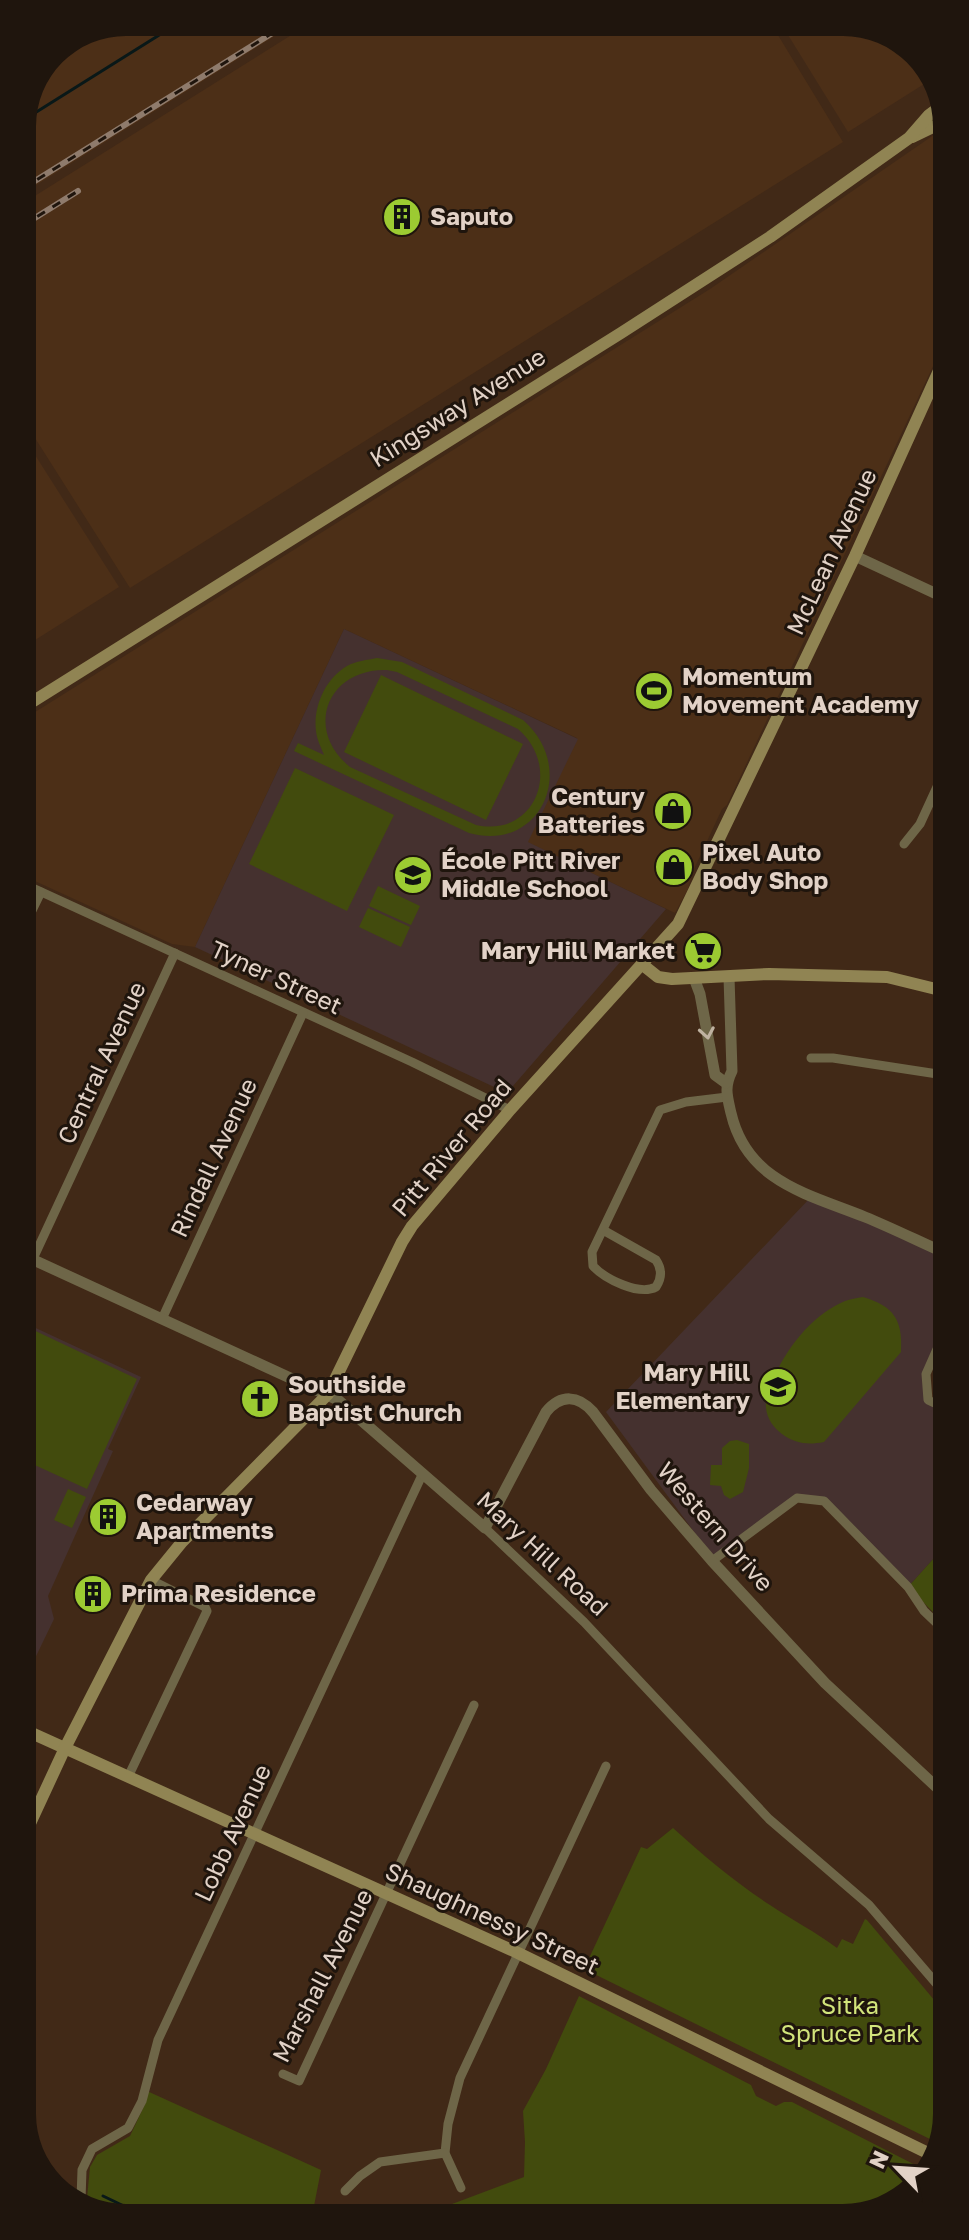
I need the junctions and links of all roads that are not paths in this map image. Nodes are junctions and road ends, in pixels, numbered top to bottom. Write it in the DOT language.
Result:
graph roads {
  1 [pos="932,113"];
  2 [pos="933,127"];
  3 [pos="909,138"];
  4 [pos="933,384"];
  5 [pos="855,556"];
  6 [pos="933,592"];
  7 [pos="36,699"];
  8 [pos="933,801"];
  9 [pos="904,844"];
  10 [pos="36,890"];
  11 [pos="41,892"];
  12 [pos="36,902"];
  13 [pos="175,953"];
  14 [pos="643,965"];
  15 [pos="729,977"];
  16 [pos="694,978"];
  17 [pos="933,988"];
  18 [pos="303,1013"];
  19 [pos="811,1058"];
  20 [pos="933,1073"];
  21 [pos="726,1083"];
  22 [pos="727,1097"];
  23 [pos="510,1110"];
  24 [pos="603,1230"];
  25 [pos="36,1243"];
  26 [pos="933,1248"];
  27 [pos="36,1261"];
  28 [pos="162,1319"];
  29 [pos="933,1358"];
  30 [pos="328,1394"];
  31 [pos="933,1402"];
  32 [pos="423,1473"];
  33 [pos="485,1528"];
  34 [pos="712,1561"];
  35 [pos="151,1580"];
  36 [pos="933,1620"];
  37 [pos="474,1705"];
  38 [pos="36,1735"];
  39 [pos="65,1748"];
  40 [pos="606,1766"];
  41 [pos="128,1777"];
  42 [pos="933,1784"];
  43 [pos="36,1811"];
  44 [pos="254,1835"];
  45 [pos="386,1894"];
  46 [pos="518,1953"];
  47 [pos="933,1980"];
  48 [pos="283,2074"];
  49 [pos="925,2152"];
  50 [pos="445,2153"];
  51 [pos="461,2188"];
  52 [pos="345,2191"];
  53 [pos="81,2192"];
  1 -- 3 [label="main road, Kingsway Avenue"];
  2 -- 3 [label="main road, Kingsway Avenue"];
  3 -- 7 [label="main road, Kingsway Avenue"];
  4 -- 5 [label="main road, McLean Avenue"];
  5 -- 6 [label="street"];
  5 -- 14 [label="main road, McLean Avenue"];
  8 -- 9 [label="street"];
  10 -- 11 [label="street, Tyner Street"];
  11 -- 12 [label="street"];
  11 -- 13 [label="street, Tyner Street"];
  13 -- 18 [label="street, Tyner Street"];
  13 -- 25 [label="street, Central Avenue"];
  14 -- 16 [label="main road"];
  14 -- 23 [label="main road, Pitt River Road"];
  15 -- 16 [label="main road"];
  15 -- 17 [label="main road"];
  15 -- 21 [label="street"];
  16 -- 21 [label="street, one-way"];
  18 -- 23 [label="street, Tyner Street"];
  18 -- 28 [label="street, Rindall Avenue"];
  19 -- 20 [label="street"];
  21 -- 22 [label="street"];
  22 -- 24 [label="street"];
  22 -- 26 [label="street"];
  23 -- 30 [label="main road, Pitt River Road"];
  24 -- 24 [label="street"];
  27 -- 28 [label="street, Mary Hill Road"];
  28 -- 30 [label="street, Mary Hill Road"];
  29 -- 31 [label="street"];
  30 -- 32 [label="street, Mary Hill Road"];
  30 -- 35 [label="main road, Pitt River Road"];
  32 -- 33 [label="street, Mary Hill Road"];
  32 -- 44 [label="street, Lobb Avenue"];
  33 -- 34 [label="street, Western Drive"];
  33 -- 47 [label="street, Mary Hill Road"];
  34 -- 36 [label="street"];
  34 -- 42 [label="street, Western Drive"];
  35 -- 39 [label="main road, Pitt River Road"];
  35 -- 41 [label="street"];
  37 -- 45 [label="street, Marshall Avenue"];
  38 -- 39 [label="main road, Shaughnessy Street"];
  39 -- 41 [label="main road, Shaughnessy Street"];
  39 -- 43 [label="main road, Pitt River Road"];
  40 -- 46 [label="street"];
  41 -- 44 [label="main road, Shaughnessy Street"];
  44 -- 45 [label="main road, Shaughnessy Street"];
  44 -- 53 [label="street, Lobb Avenue"];
  45 -- 46 [label="main road, Shaughnessy Street"];
  45 -- 48 [label="street, Marshall Avenue"];
  46 -- 49 [label="main road, Shaughnessy Street"];
  46 -- 50 [label="street"];
  50 -- 51 [label="street"];
  50 -- 52 [label="street"];
}
